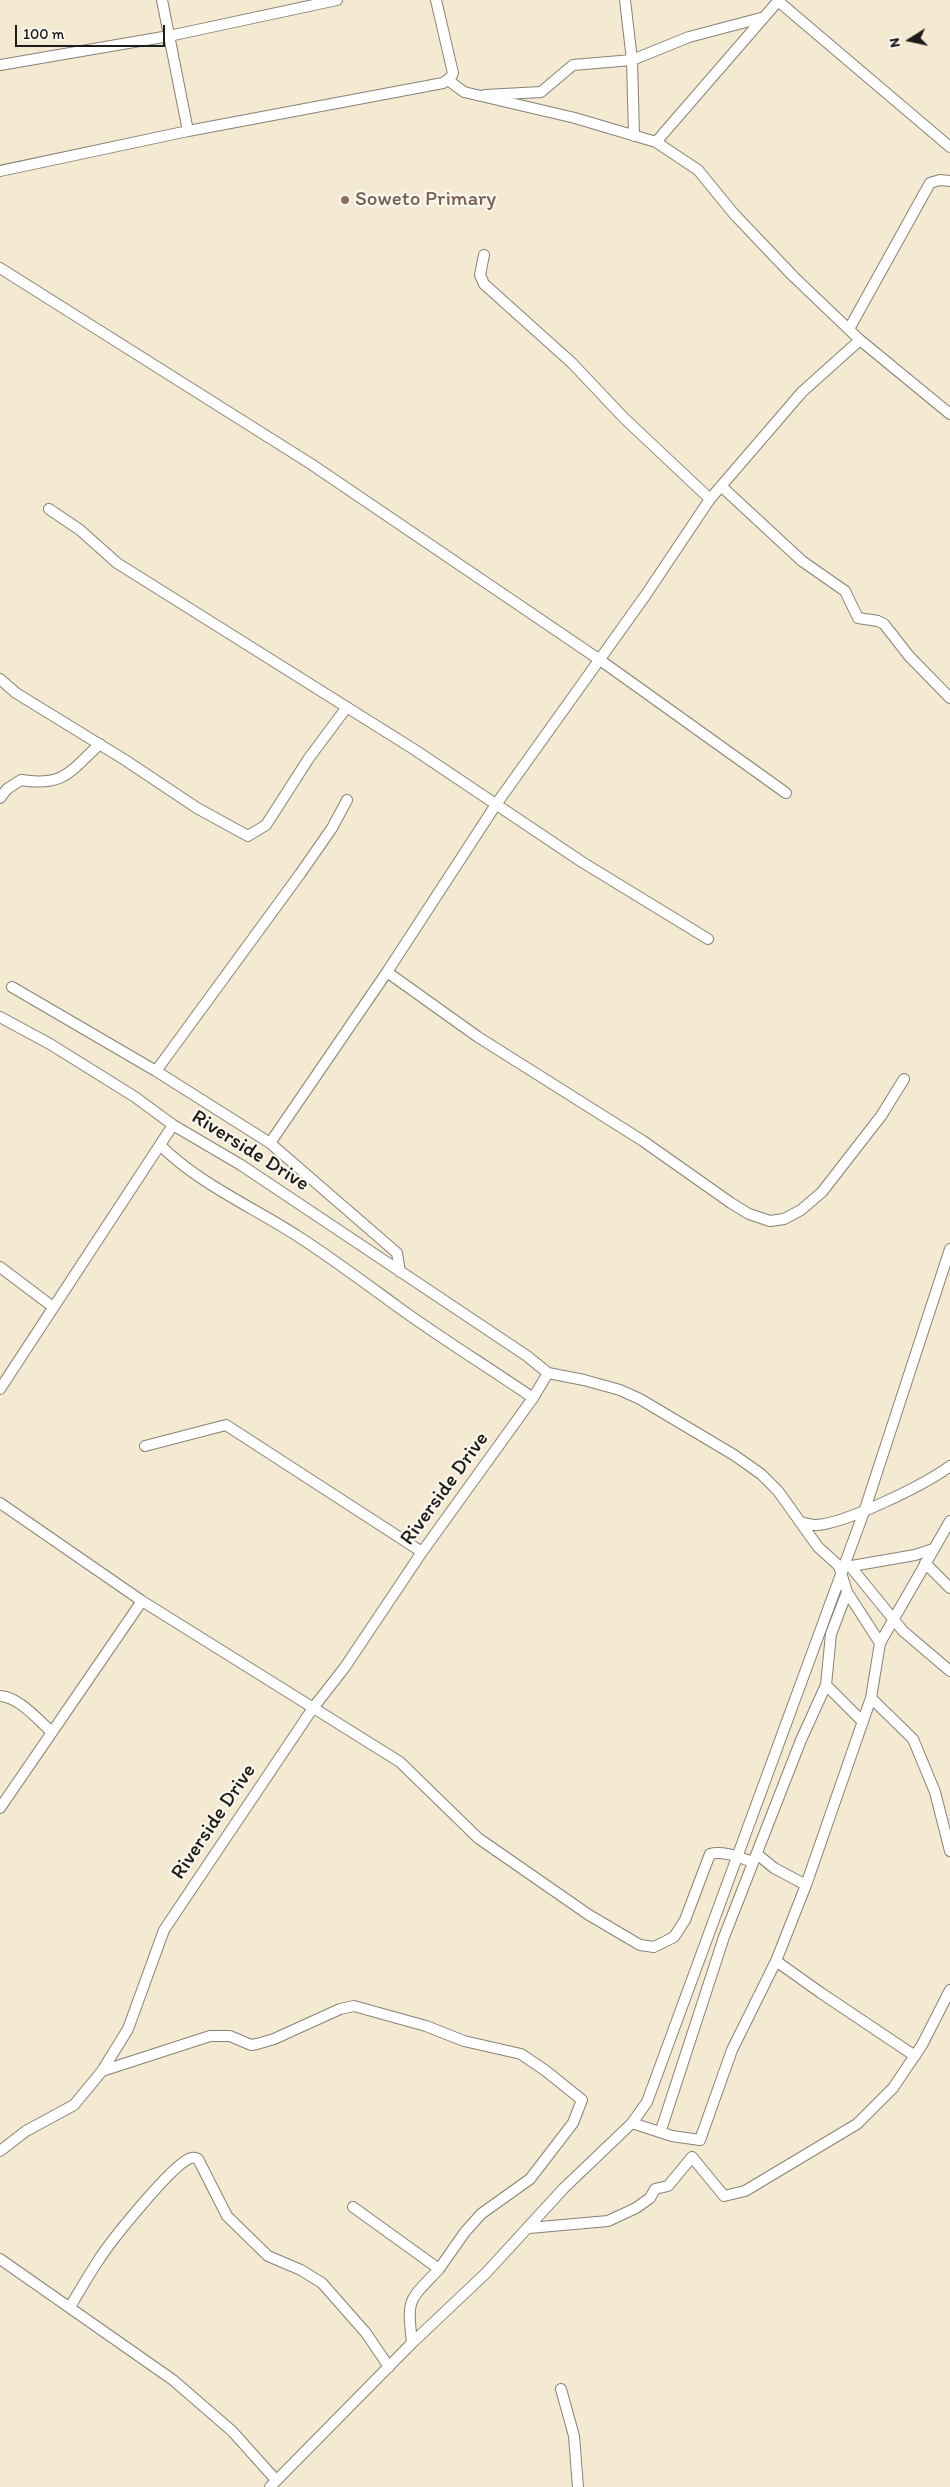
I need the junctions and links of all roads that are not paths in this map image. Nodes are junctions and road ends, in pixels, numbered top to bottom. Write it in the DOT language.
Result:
graph roads {
  1 [pos="162,0"];
  2 [pos="337,0"];
  3 [pos="436,0"];
  4 [pos="625,0"];
  5 [pos="778,1"];
  6 [pos="761,18"];
  7 [pos="169,36"];
  8 [pos="632,60"];
  9 [pos="0,65"];
  10 [pos="448,80"];
  11 [pos="477,95"];
  12 [pos="188,131"];
  13 [pos="634,136"];
  14 [pos="656,142"];
  15 [pos="948,142"];
  16 [pos="0,171"];
  17 [pos="950,180"];
  18 [pos="484,255"];
  19 [pos="0,268"];
  20 [pos="849,329"];
  21 [pos="860,340"];
  22 [pos="950,414"];
  23 [pos="721,486"];
  24 [pos="710,500"];
  25 [pos="49,509"];
  26 [pos="600,660"];
  27 [pos="0,679"];
  28 [pos="950,698"];
  29 [pos="347,707"];
  30 [pos="100,744"];
  31 [pos="786,793"];
  32 [pos="0,798"];
  33 [pos="347,800"];
  34 [pos="497,803"];
  35 [pos="708,939"];
  36 [pos="388,972"];
  37 [pos="12,987"];
  38 [pos="0,1017"];
  39 [pos="156,1071"];
  40 [pos="904,1079"];
  41 [pos="173,1125"];
  42 [pos="270,1143"];
  43 [pos="160,1145"];
  44 [pos="950,1249"];
  45 [pos="0,1267"];
  46 [pos="400,1272"];
  47 [pos="53,1307"];
  48 [pos="548,1373"];
  49 [pos="0,1389"];
  50 [pos="533,1398"];
  51 [pos="145,1446"];
  52 [pos="950,1466"];
  53 [pos="0,1503"];
  54 [pos="865,1509"];
  55 [pos="950,1521"];
  56 [pos="800,1522"];
  57 [pos="933,1549"];
  58 [pos="422,1552"];
  59 [pos="925,1563"];
  60 [pos="845,1568"];
  61 [pos="950,1588"];
  62 [pos="847,1592"];
  63 [pos="142,1601"];
  64 [pos="894,1621"];
  65 [pos="880,1643"];
  66 [pos="950,1671"];
  67 [pos="826,1685"];
  68 [pos="0,1696"];
  69 [pos="871,1698"];
  70 [pos="313,1708"];
  71 [pos="863,1722"];
  72 [pos="52,1732"];
  73 [pos="0,1808"];
  74 [pos="950,1851"];
  75 [pos="736,1856"];
  76 [pos="755,1858"];
  77 [pos="806,1885"];
  78 [pos="776,1961"];
  79 [pos="950,1990"];
  80 [pos="915,2056"];
  81 [pos="102,2071"];
  82 [pos="632,2123"];
  83 [pos="660,2130"];
  84 [pos="0,2151"];
  85 [pos="353,2207"];
  86 [pos="530,2228"];
  87 [pos="0,2259"];
  88 [pos="439,2268"];
  89 [pos="70,2307"];
  90 [pos="412,2343"];
  91 [pos="389,2367"];
  92 [pos="561,2389"];
  93 [pos="273,2484"];
  94 [pos="578,2487"];
  1 -- 7 [label="street"];
  2 -- 7 [label="street"];
  3 -- 10 [label="street"];
  4 -- 8 [label="street"];
  5 -- 6 [label="street"];
  5 -- 15 [label="street"];
  6 -- 8 [label="street"];
  6 -- 14 [label="street"];
  7 -- 9 [label="street"];
  7 -- 12 [label="street"];
  8 -- 11 [label="street"];
  8 -- 13 [label="street"];
  10 -- 11 [label="street"];
  10 -- 12 [label="street"];
  11 -- 13 [label="street"];
  12 -- 16 [label="street"];
  13 -- 14 [label="street"];
  14 -- 20 [label="street"];
  17 -- 20 [label="street"];
  18 -- 24 [label="street"];
  19 -- 26 [label="street"];
  20 -- 21 [label="street"];
  21 -- 22 [label="street"];
  21 -- 23 [label="street"];
  23 -- 24 [label="street"];
  23 -- 28 [label="street"];
  24 -- 26 [label="street"];
  25 -- 29 [label="street"];
  26 -- 31 [label="street"];
  26 -- 34 [label="street"];
  27 -- 30 [label="street"];
  29 -- 30 [label="street"];
  29 -- 34 [label="street"];
  30 -- 32 [label="street"];
  33 -- 39 [label="street"];
  34 -- 35 [label="street"];
  34 -- 36 [label="street"];
  36 -- 40 [label="street"];
  36 -- 42 [label="street"];
  37 -- 39 [label="street"];
  38 -- 41 [label="street, Riverside Drive"];
  39 -- 42 [label="street"];
  41 -- 43 [label="street"];
  41 -- 46 [label="street, Riverside Drive"];
  42 -- 46 [label="street"];
  43 -- 47 [label="street"];
  43 -- 50 [label="street"];
  44 -- 54 [label="street"];
  45 -- 47 [label="street"];
  46 -- 48 [label="street, Riverside Drive"];
  47 -- 49 [label="street"];
  48 -- 50 [label="street, Riverside Drive"];
  48 -- 56 [label="street"];
  50 -- 58 [label="street, Riverside Drive"];
  51 -- 58 [label="street"];
  52 -- 54 [label="street"];
  53 -- 63 [label="street"];
  54 -- 56 [label="street"];
  54 -- 60 [label="street"];
  55 -- 57 [label="street"];
  56 -- 60 [label="street"];
  57 -- 59 [label="street"];
  57 -- 60 [label="street"];
  58 -- 70 [label="street, Riverside Drive"];
  59 -- 61 [label="street"];
  59 -- 64 [label="street"];
  60 -- 62 [label="street"];
  60 -- 64 [label="street"];
  60 -- 75 [label="street"];
  62 -- 65 [label="street"];
  62 -- 67 [label="street"];
  63 -- 70 [label="street"];
  63 -- 72 [label="street"];
  64 -- 65 [label="street"];
  64 -- 66 [label="street"];
  65 -- 69 [label="street"];
  67 -- 71 [label="street"];
  67 -- 76 [label="street"];
  68 -- 72 [label="street"];
  69 -- 71 [label="street"];
  69 -- 74 [label="street"];
  70 -- 75 [label="street"];
  70 -- 81 [label="street, Riverside Drive"];
  71 -- 77 [label="street"];
  72 -- 73 [label="street"];
  75 -- 76 [label="street"];
  75 -- 82 [label="street"];
  76 -- 77 [label="street"];
  76 -- 83 [label="street"];
  77 -- 78 [label="street"];
  78 -- 80 [label="street"];
  78 -- 83 [label="street"];
  79 -- 80 [label="street"];
  80 -- 86 [label="street"];
  81 -- 84 [label="street, Riverside Drive"];
  81 -- 88 [label="street"];
  82 -- 83 [label="street"];
  82 -- 86 [label="street"];
  85 -- 88 [label="street"];
  86 -- 90 [label="street"];
  87 -- 89 [label="street"];
  88 -- 90 [label="street"];
  89 -- 91 [label="street"];
  89 -- 93 [label="street"];
  90 -- 91 [label="street"];
  91 -- 93 [label="street"];
  92 -- 94 [label="street"];
}
